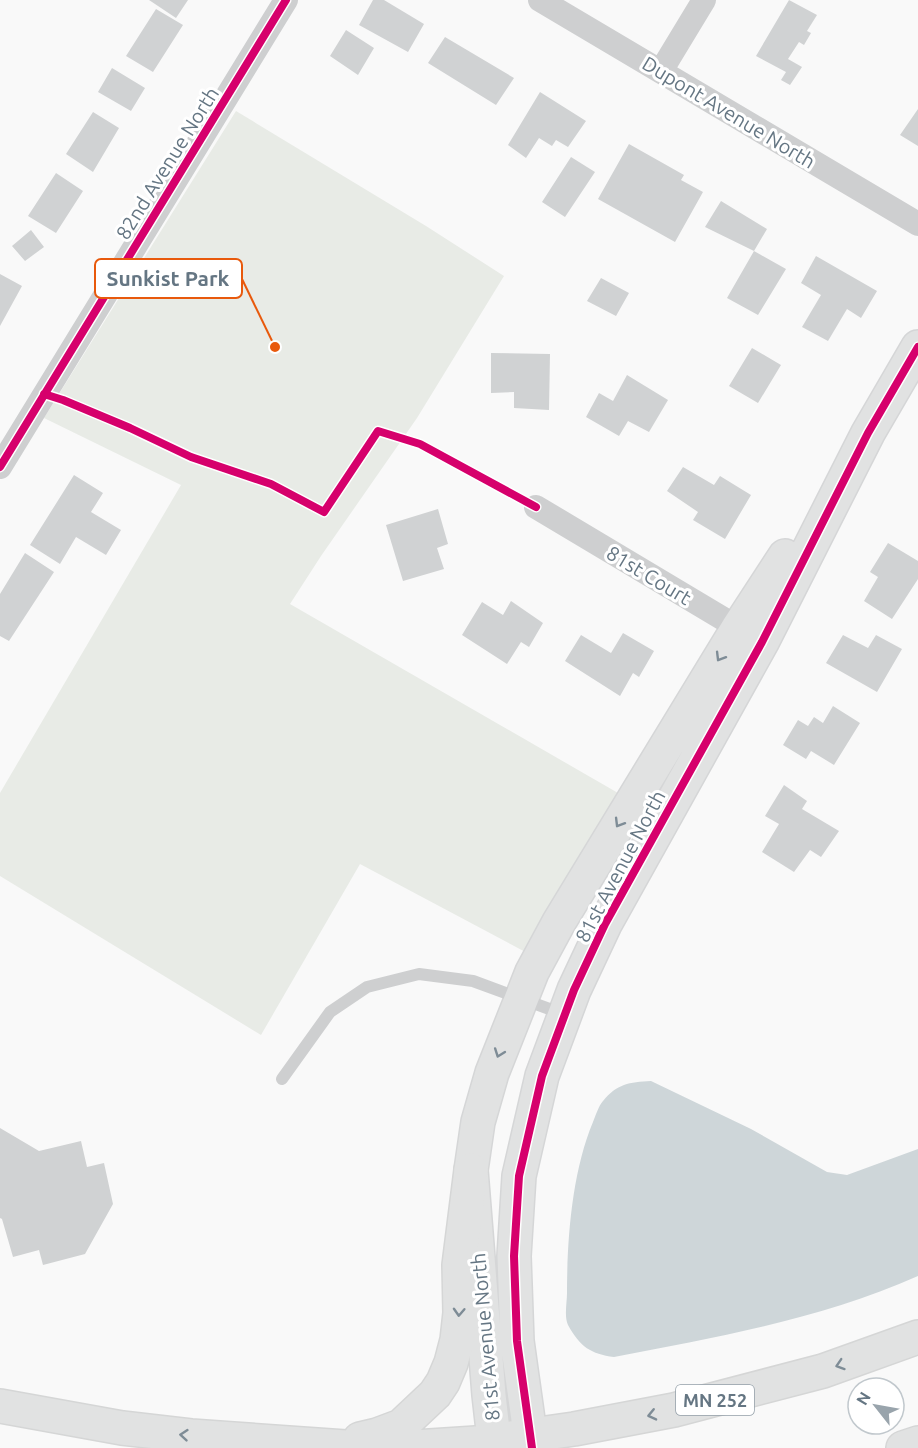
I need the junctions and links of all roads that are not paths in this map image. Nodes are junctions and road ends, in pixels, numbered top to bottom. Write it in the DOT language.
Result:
graph roads {
  1 [pos="286,0"];
  2 [pos="540,0"];
  3 [pos="704,0"];
  4 [pos="661,71"];
  5 [pos="918,224"];
  6 [pos="918,347"];
  7 [pos="0,467"];
  8 [pos="536,507"];
  9 [pos="750,635"];
  10 [pos="521,999"];
  11 [pos="564,1014"];
  12 [pos="282,1079"];
  13 [pos="471,1170"];
  14 [pos="918,1337"];
  15 [pos="0,1406"];
  16 [pos="531,1442"];
  17 [pos="918,1443"];
  18 [pos="494,1445"];
  19 [pos="325,1446"];
  20 [pos="903,1448"];
  1 -- 7 [label="street, 82nd Avenue North"];
  2 -- 4 [label="street, Dupont Avenue North"];
  3 -- 4 [label="street"];
  4 -- 5 [label="street, Dupont Avenue North"];
  6 -- 9 [label="main road, 81st Avenue North"];
  8 -- 9 [label="street, 81st Court"];
  9 -- 10 [label="main road, 81st Avenue North, one-way"];
  9 -- 11 [label="main road, 81st Avenue North"];
  10 -- 11 [label="lane"];
  10 -- 12 [label="lane"];
  10 -- 13 [label="main road, 81st Avenue North, one-way"];
  11 -- 16 [label="main road, 81st Avenue North"];
  13 -- 18 [label="main road, 81st Avenue North"];
  13 -- 19 [label="main road, one-way"];
  14 -- 16 [label="main road, MN 252, one-way"];
  19 -- 15 [label="main road, MN 252, one-way"];
  16 -- 18 [label="main road, MN 252"];
  17 -- 20 [label="main road"];
  18 -- 19 [label="main road, MN 252"];
}
